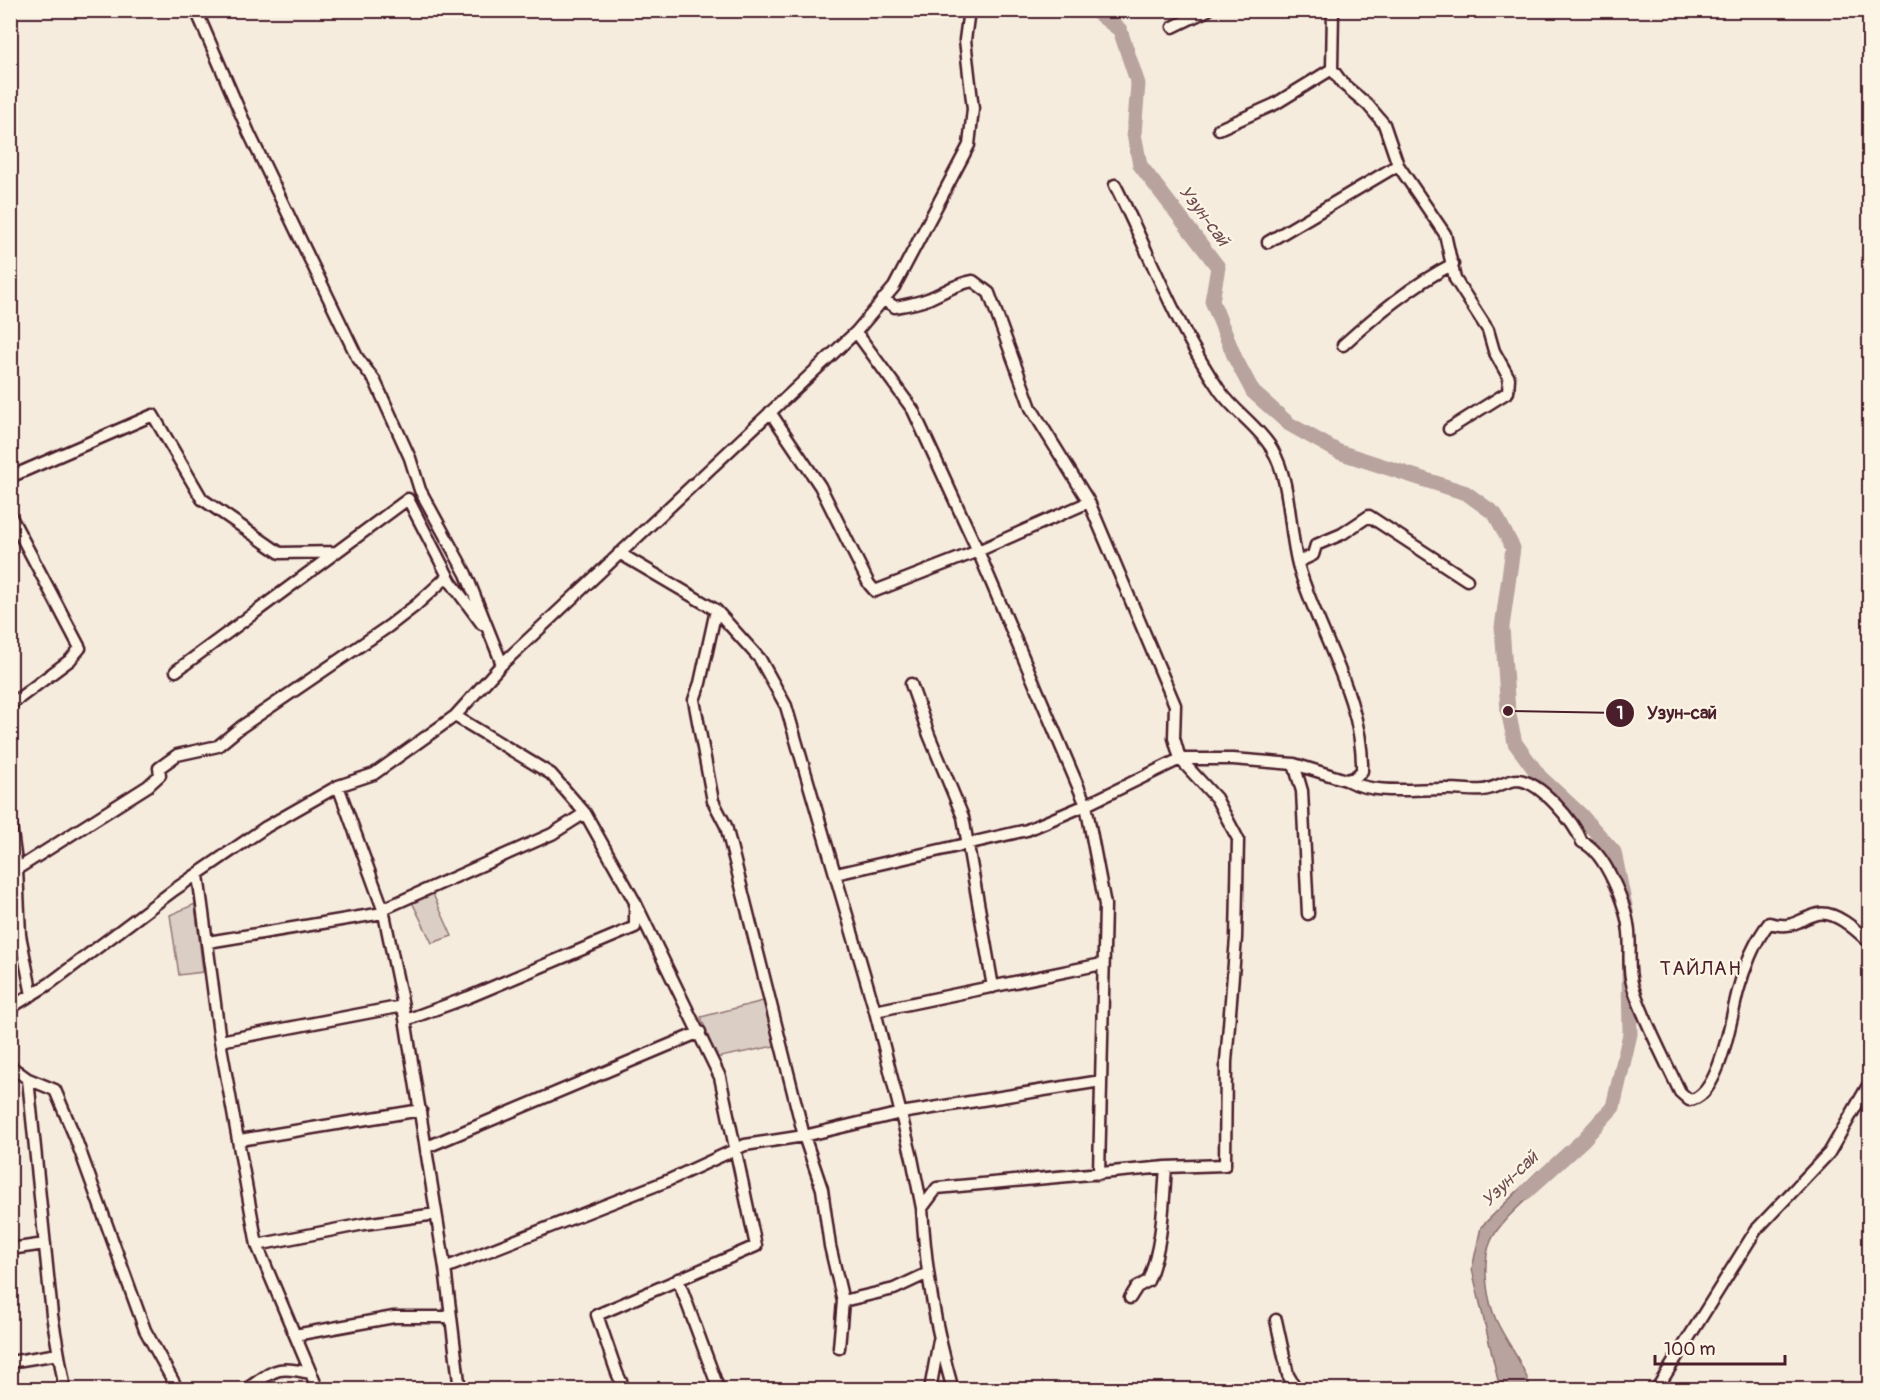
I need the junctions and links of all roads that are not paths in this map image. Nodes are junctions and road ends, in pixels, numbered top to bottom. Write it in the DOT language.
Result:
graph roads {
  1 [pos="196,10"];
  2 [pos="969,10"];
  3 [pos="1208,10"];
  4 [pos="1333,10"];
  5 [pos="1173,27"];
  6 [pos="1332,69"];
  7 [pos="1219,129"];
  8 [pos="1398,165"];
  9 [pos="1115,185"];
  10 [pos="1268,242"];
  11 [pos="1452,264"];
  12 [pos="883,299"];
  13 [pos="856,332"];
  14 [pos="1343,345"];
  15 [pos="770,412"];
  16 [pos="1449,429"];
  17 [pos="10,477"];
  18 [pos="1089,502"];
  19 [pos="10,514"];
  20 [pos="978,551"];
  21 [pos="336,552"];
  22 [pos="619,553"];
  23 [pos="1298,562"];
  24 [pos="448,576"];
  25 [pos="1467,580"];
  26 [pos="716,610"];
  27 [pos="490,636"];
  28 [pos="502,664"];
  29 [pos="176,671"];
  30 [pos="911,684"];
  31 [pos="10,705"];
  32 [pos="455,716"];
  33 [pos="1180,759"];
  34 [pos="1294,765"];
  35 [pos="1346,780"];
  36 [pos="338,786"];
  37 [pos="1086,805"];
  38 [pos="585,813"];
  39 [pos="10,818"];
  40 [pos="969,843"];
  41 [pos="17,869"];
  42 [pos="836,873"];
  43 [pos="198,875"];
  44 [pos="635,902"];
  45 [pos="383,911"];
  46 [pos="1308,914"];
  47 [pos="208,942"];
  48 [pos="1869,943"];
  49 [pos="1102,964"];
  50 [pos="993,987"];
  51 [pos="32,995"];
  52 [pos="404,1006"];
  53 [pos="10,1008"];
  54 [pos="875,1011"];
  55 [pos="406,1020"];
  56 [pos="700,1032"];
  57 [pos="220,1041"];
  58 [pos="11,1067"];
  59 [pos="27,1079"];
  60 [pos="1101,1081"];
  61 [pos="1869,1082"];
  62 [pos="422,1110"];
  63 [pos="901,1113"];
  64 [pos="804,1136"];
  65 [pos="240,1140"];
  66 [pos="426,1147"];
  67 [pos="737,1149"];
  68 [pos="1166,1167"];
  69 [pos="1099,1174"];
  70 [pos="922,1208"];
  71 [pos="436,1214"];
  72 [pos="45,1244"];
  73 [pos="258,1245"];
  74 [pos="10,1250"];
  75 [pos="445,1268"];
  76 [pos="926,1274"];
  77 [pos="678,1279"];
  78 [pos="1130,1298"];
  79 [pos="843,1301"];
  80 [pos="450,1317"];
  81 [pos="1276,1320"];
  82 [pos="295,1335"];
  83 [pos="939,1340"];
  84 [pos="838,1348"];
  85 [pos="58,1354"];
  86 [pos="10,1362"];
  87 [pos="310,1373"];
  88 [pos="62,1377"];
  89 [pos="64,1389"];
  90 [pos="74,1389"];
  91 [pos="178,1389"];
  92 [pos="245,1389"];
  93 [pos="318,1389"];
  94 [pos="460,1389"];
  95 [pos="625,1389"];
  96 [pos="719,1389"];
  97 [pos="930,1389"];
  98 [pos="953,1389"];
  99 [pos="1297,1389"];
  100 [pos="1656,1389"];
  1 -- 27 [label="street"];
  2 -- 12 [label="street"];
  3 -- 5 [label="street"];
  4 -- 6 [label="street"];
  6 -- 7 [label="street"];
  6 -- 8 [label="street"];
  8 -- 10 [label="street"];
  8 -- 11 [label="street"];
  9 -- 23 [label="street"];
  11 -- 14 [label="street"];
  11 -- 16 [label="street"];
  12 -- 13 [label="street"];
  12 -- 18 [label="street"];
  13 -- 15 [label="street"];
  13 -- 20 [label="street"];
  15 -- 20 [label="street"];
  15 -- 22 [label="street"];
  17 -- 21 [label="street"];
  18 -- 20 [label="street"];
  18 -- 33 [label="street"];
  19 -- 31 [label="street"];
  20 -- 37 [label="street"];
  21 -- 24 [label="street"];
  21 -- 29 [label="street"];
  22 -- 26 [label="street"];
  22 -- 28 [label="street"];
  23 -- 25 [label="street"];
  23 -- 35 [label="street"];
  24 -- 27 [label="street"];
  24 -- 41 [label="street"];
  26 -- 42 [label="street"];
  26 -- 64 [label="street"];
  27 -- 28 [label="street"];
  28 -- 32 [label="street"];
  30 -- 40 [label="street"];
  32 -- 36 [label="street"];
  32 -- 38 [label="street"];
  33 -- 34 [label="street"];
  33 -- 37 [label="street"];
  33 -- 68 [label="street"];
  34 -- 35 [label="street"];
  34 -- 46 [label="street"];
  35 -- 48 [label="street"];
  36 -- 43 [label="street"];
  36 -- 45 [label="street"];
  37 -- 40 [label="street"];
  37 -- 49 [label="street"];
  38 -- 44 [label="street"];
  38 -- 45 [label="street"];
  39 -- 41 [label="street"];
  40 -- 42 [label="street"];
  40 -- 50 [label="street"];
  41 -- 51 [label="street"];
  42 -- 54 [label="street"];
  43 -- 47 [label="street"];
  43 -- 51 [label="street"];
  44 -- 55 [label="street"];
  44 -- 56 [label="street"];
  45 -- 47 [label="street"];
  45 -- 52 [label="street"];
  47 -- 57 [label="street"];
  49 -- 50 [label="street"];
  49 -- 60 [label="street"];
  50 -- 54 [label="street"];
  51 -- 53 [label="street"];
  52 -- 55 [label="street"];
  52 -- 57 [label="street"];
  54 -- 63 [label="street"];
  55 -- 62 [label="street"];
  56 -- 66 [label="street"];
  56 -- 67 [label="street"];
  57 -- 65 [label="street"];
  58 -- 59 [label="street"];
  59 -- 72 [label="street"];
  59 -- 91 [label="street"];
  60 -- 63 [label="street"];
  60 -- 69 [label="street"];
  61 -- 100 [label="street"];
  62 -- 65 [label="street"];
  62 -- 66 [label="street"];
  63 -- 64 [label="street"];
  63 -- 70 [label="street"];
  64 -- 67 [label="street"];
  64 -- 79 [label="street"];
  65 -- 73 [label="street"];
  66 -- 71 [label="street"];
  67 -- 75 [label="street"];
  67 -- 77 [label="street"];
  68 -- 69 [label="street"];
  68 -- 78 [label="street"];
  69 -- 70 [label="street"];
  70 -- 76 [label="street"];
  71 -- 73 [label="street"];
  71 -- 75 [label="street"];
  72 -- 74 [label="street"];
  72 -- 85 [label="street"];
  73 -- 82 [label="street"];
  75 -- 80 [label="street"];
  76 -- 79 [label="street"];
  76 -- 83 [label="street"];
  77 -- 95 [label="street"];
  77 -- 96 [label="street"];
  79 -- 84 [label="street"];
  80 -- 82 [label="street"];
  80 -- 94 [label="street"];
  81 -- 99 [label="street"];
  82 -- 87 [label="street"];
  83 -- 97 [label="street"];
  83 -- 98 [label="street"];
  85 -- 86 [label="street"];
  85 -- 88 [label="street"];
  87 -- 92 [label="street"];
  87 -- 93 [label="street"];
  88 -- 89 [label="street"];
  88 -- 90 [label="street"];
}
